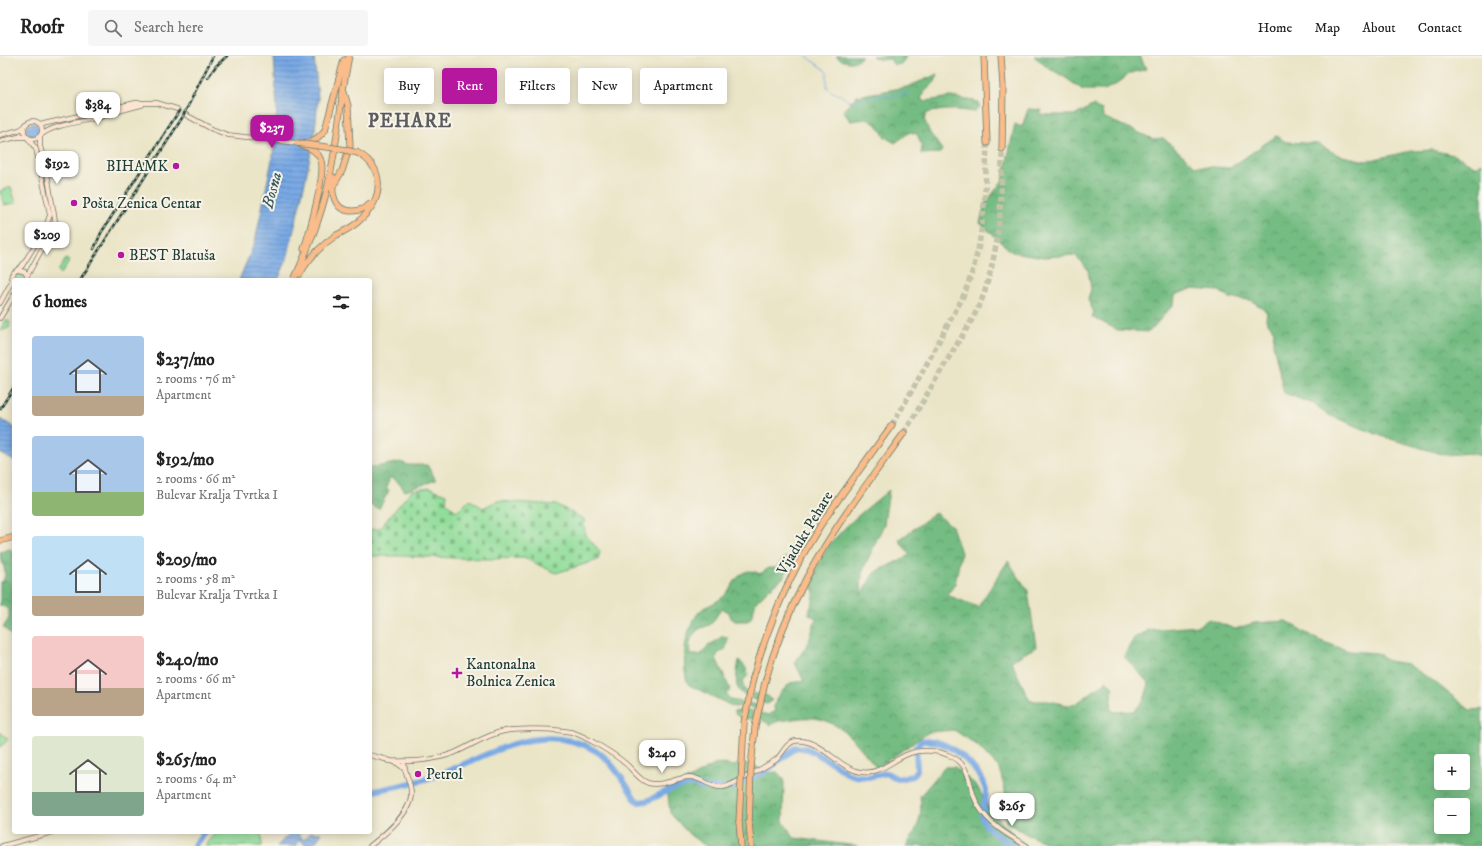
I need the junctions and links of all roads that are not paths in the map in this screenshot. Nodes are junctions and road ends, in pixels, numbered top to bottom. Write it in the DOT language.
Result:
graph roads {
  1 [pos="345,56"];
  2 [pos="349,56"];
  3 [pos="984,56"];
  4 [pos="1001,56"];
  5 [pos="343,87"];
  6 [pos="150,103"];
  7 [pos="177,109"];
  8 [pos="186,115"];
  9 [pos="38,123"];
  10 [pos="24,127"];
  11 [pos="338,128"];
  12 [pos="0,135"];
  13 [pos="41,135"];
  14 [pos="27,137"];
  15 [pos="0,141"];
  16 [pos="297,143"];
  17 [pos="986,143"];
  18 [pos="1002,149"];
  19 [pos="332,189"];
  20 [pos="377,192"];
  21 [pos="18,270"];
  22 [pos="12,278"];
  23 [pos="27,278"];
  24 [pos="292,278"];
  25 [pos="295,278"];
  26 [pos="299,278"];
  27 [pos="12,285"];
  28 [pos="12,298"];
  29 [pos="0,303"];
  30 [pos="0,318"];
  31 [pos="892,425"];
  32 [pos="904,433"];
  33 [pos="12,538"];
  34 [pos="0,541"];
  35 [pos="372,756"];
  36 [pos="388,761"];
  37 [pos="404,761"];
  38 [pos="405,770"];
  39 [pos="46,834"];
  40 [pos="2,846"];
  41 [pos="370,846"];
  42 [pos="741,846"];
  43 [pos="751,846"];
  44 [pos="1027,846"];
  1 -- 16 [label="highway, bridge"];
  2 -- 5 [label="highway"];
  3 -- 17 [label="highway"];
  4 -- 18 [label="highway"];
  5 -- 11 [label="highway"];
  5 -- 19 [label="highway"];
  6 -- 7 [label="main road"];
  6 -- 9 [label="main road"];
  6 -- 13 [label="main road"];
  8 -- 16 [label="main road"];
  9 -- 10 [label="main road"];
  9 -- 13 [label="main road"];
  10 -- 12 [label="main road"];
  10 -- 14 [label="main road"];
  11 -- 19 [label="highway"];
  11 -- 25 [label="highway"];
  13 -- 14 [label="main road"];
  13 -- 23 [label="main road"];
  14 -- 15 [label="main road"];
  14 -- 21 [label="main road"];
  16 -- 20 [label="highway, bridge"];
  16 -- 24 [label="highway, bridge"];
  19 -- 20 [label="highway"];
  20 -- 26 [label="highway"];
  21 -- 22 [label="main road"];
  21 -- 23 [label="main road"];
  27 -- 29 [label="main road"];
  28 -- 30 [label="main road"];
  31 -- 42 [label="highway, Vijadukt Pehare, bridge"];
  32 -- 43 [label="highway, Vijadukt Pehare, bridge"];
  33 -- 34 [label="highway"];
  35 -- 36 [label="main road"];
  36 -- 37 [label="main road"];
  36 -- 38 [label="main road"];
  37 -- 38 [label="main road"];
  37 -- 44 [label="main road"];
  38 -- 41 [label="main road"];
  39 -- 40 [label="main road"];
}
